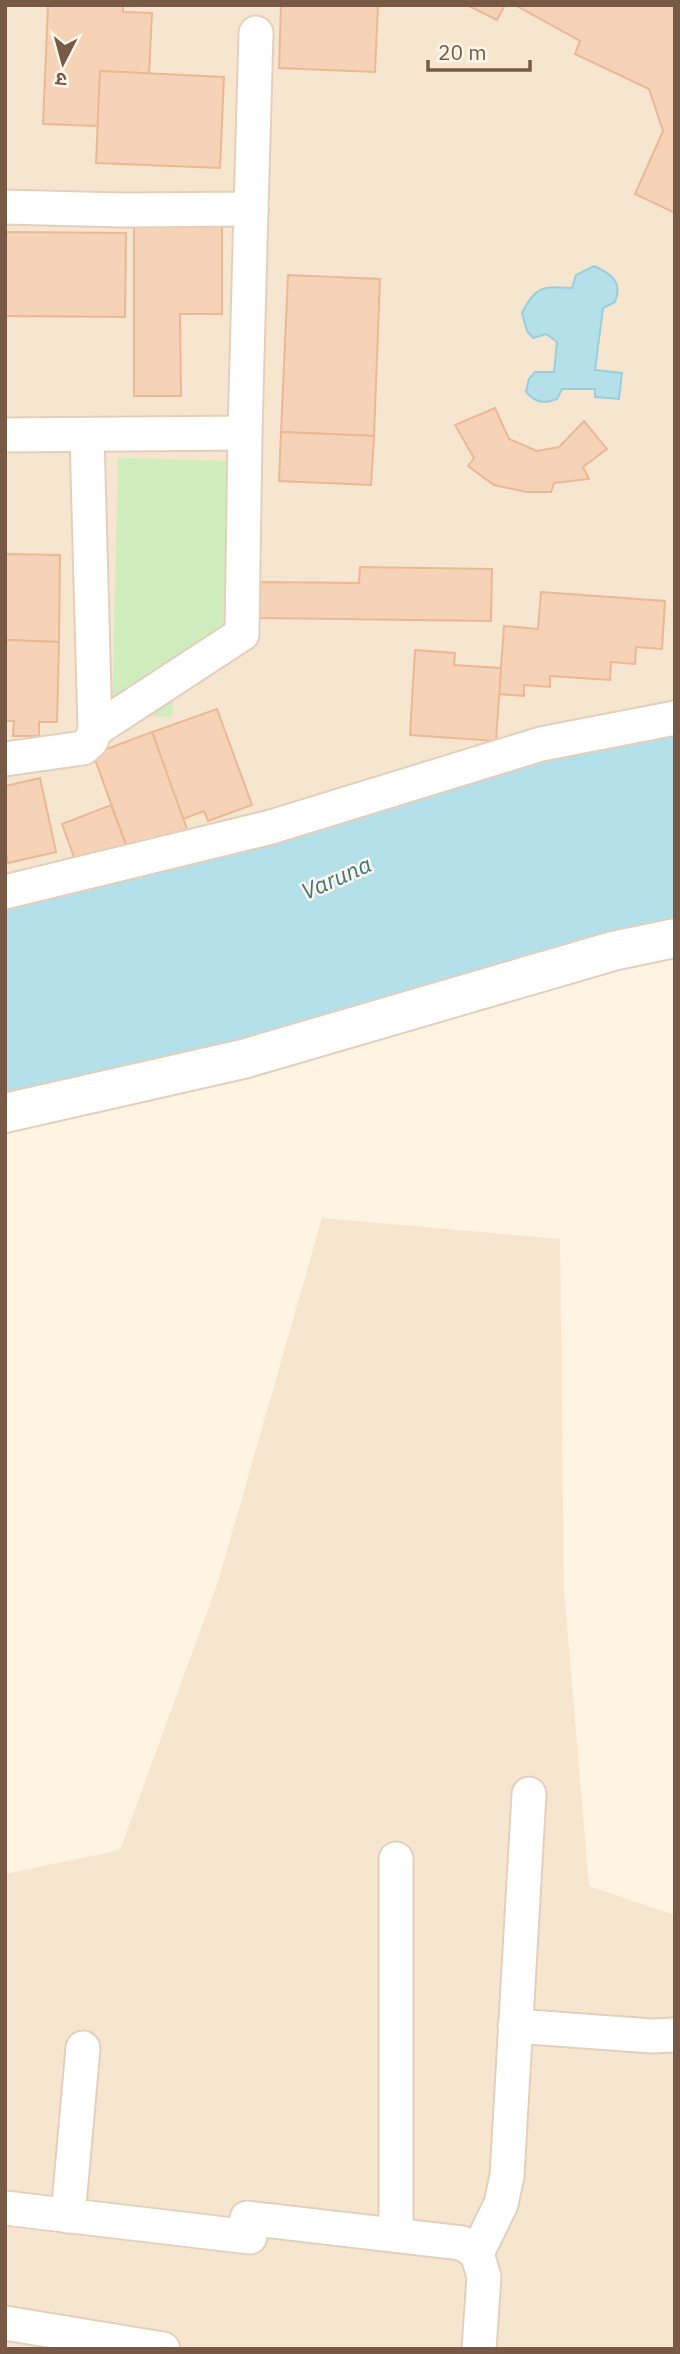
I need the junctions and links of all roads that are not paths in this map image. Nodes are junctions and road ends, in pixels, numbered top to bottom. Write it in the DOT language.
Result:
graph roads {
  1 [pos="256,33"];
  2 [pos="5,207"];
  3 [pos="251,209"];
  4 [pos="245,433"];
  5 [pos="5,435"];
  6 [pos="87,436"];
  7 [pos="675,718"];
  8 [pos="95,730"];
  9 [pos="5,759"];
  10 [pos="5,892"];
  11 [pos="675,938"];
  12 [pos="5,1113"];
  13 [pos="529,1794"];
  14 [pos="396,1859"];
  15 [pos="515,2026"];
  16 [pos="675,2035"];
  17 [pos="83,2048"];
  18 [pos="5,2208"];
  19 [pos="68,2216"];
  20 [pos="396,2235"];
  21 [pos="477,2253"];
  22 [pos="5,2323"];
  23 [pos="87,2343"];
  24 [pos="163,2349"];
  25 [pos="479,2349"];
  1 -- 3 [label="street"];
  2 -- 3 [label="street"];
  3 -- 4 [label="street"];
  4 -- 6 [label="street"];
  4 -- 8 [label="street"];
  5 -- 6 [label="street"];
  6 -- 8 [label="street"];
  7 -- 10 [label="street"];
  8 -- 9 [label="street"];
  11 -- 12 [label="street"];
  13 -- 15 [label="street"];
  14 -- 20 [label="street"];
  15 -- 16 [label="street"];
  15 -- 21 [label="street"];
  17 -- 19 [label="street"];
  18 -- 19 [label="street"];
  19 -- 20 [label="street"];
  20 -- 21 [label="street"];
  21 -- 25 [label="street"];
  22 -- 23 [label="street"];
  23 -- 24 [label="street"];
}
